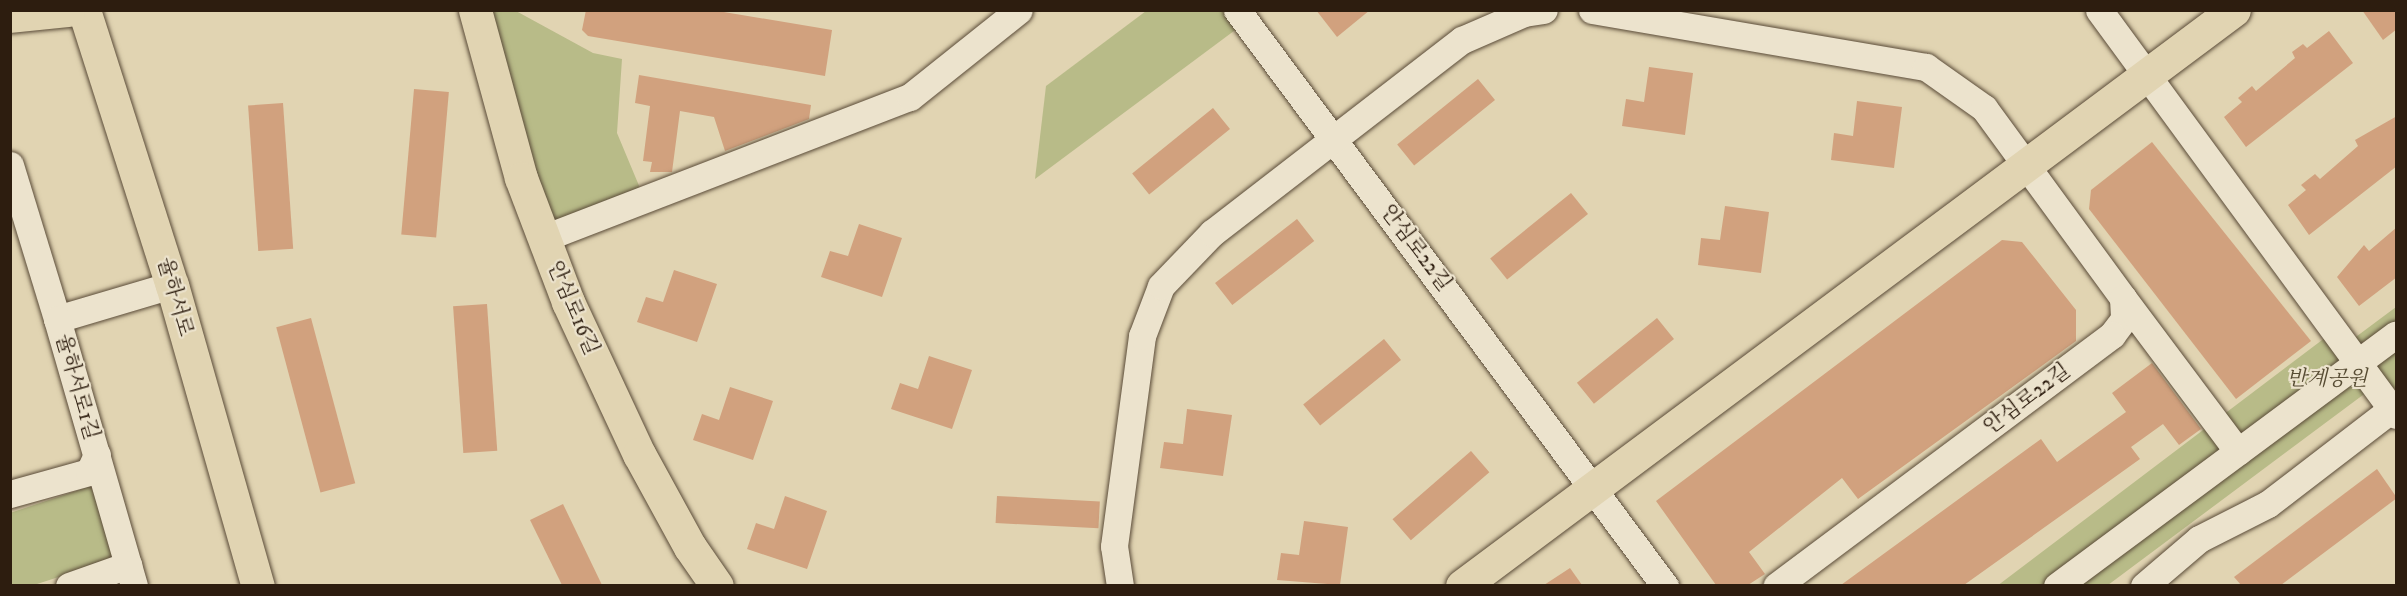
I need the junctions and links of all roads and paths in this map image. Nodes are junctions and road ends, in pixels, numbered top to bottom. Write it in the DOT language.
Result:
graph roads {
  1 [pos="68,10"];
  2 [pos="84,10"];
  3 [pos="475,10"];
  4 [pos="1019,10"];
  5 [pos="1237,10"];
  6 [pos="1544,10"];
  7 [pos="1592,10"];
  8 [pos="2099,10"];
  9 [pos="2234,10"];
  10 [pos="10,16"];
  11 [pos="2147,75"];
  12 [pos="1334,139"];
  13 [pos="10,165"];
  14 [pos="2023,167"];
  15 [pos="544,238"];
  16 [pos="172,285"];
  17 [pos="2123,298"];
  18 [pos="57,319"];
  19 [pos="2397,334"];
  20 [pos="2394,412"];
  21 [pos="2238,452"];
  22 [pos="97,456"];
  23 [pos="1593,487"];
  24 [pos="10,494"];
  25 [pos="131,575"];
  26 [pos="69,585"];
  27 [pos="258,585"];
  28 [pos="717,585"];
  29 [pos="1120,585"];
  30 [pos="1462,585"];
  31 [pos="1665,585"];
  32 [pos="1776,585"];
  33 [pos="2057,585"];
  34 [pos="2144,585"];
  1 -- 10 [label="main road"];
  2 -- 16 [label="main road, 율하서로"];
  3 -- 15 [label="main road, 안심로16길"];
  4 -- 15 [label="street"];
  5 -- 12 [label="street, 안심로22길"];
  6 -- 12 [label="street"];
  7 -- 14 [label="street"];
  8 -- 11 [label="street"];
  9 -- 11 [label="main road"];
  11 -- 14 [label="main road"];
  11 -- 20 [label="street"];
  12 -- 23 [label="street, 안심로22길"];
  12 -- 29 [label="street"];
  13 -- 18 [label="street, 율하서로1길"];
  14 -- 17 [label="street"];
  14 -- 23 [label="main road"];
  15 -- 28 [label="main road, 안심로16길"];
  16 -- 18 [label="street, 율하서로1길"];
  16 -- 27 [label="main road, 율하서로"];
  17 -- 21 [label="street"];
  17 -- 32 [label="street, 안심로22길"];
  18 -- 22 [label="street, 율하서로1길"];
  19 -- 21 [label="street"];
  20 -- 34 [label="street"];
  21 -- 33 [label="street"];
  22 -- 24 [label="street, 율하서로1길"];
  22 -- 25 [label="street, 율하서로1길"];
  23 -- 30 [label="main road"];
  23 -- 31 [label="street, 안심로22길"];
  25 -- 26 [label="street, 율하서로1길"];
}
